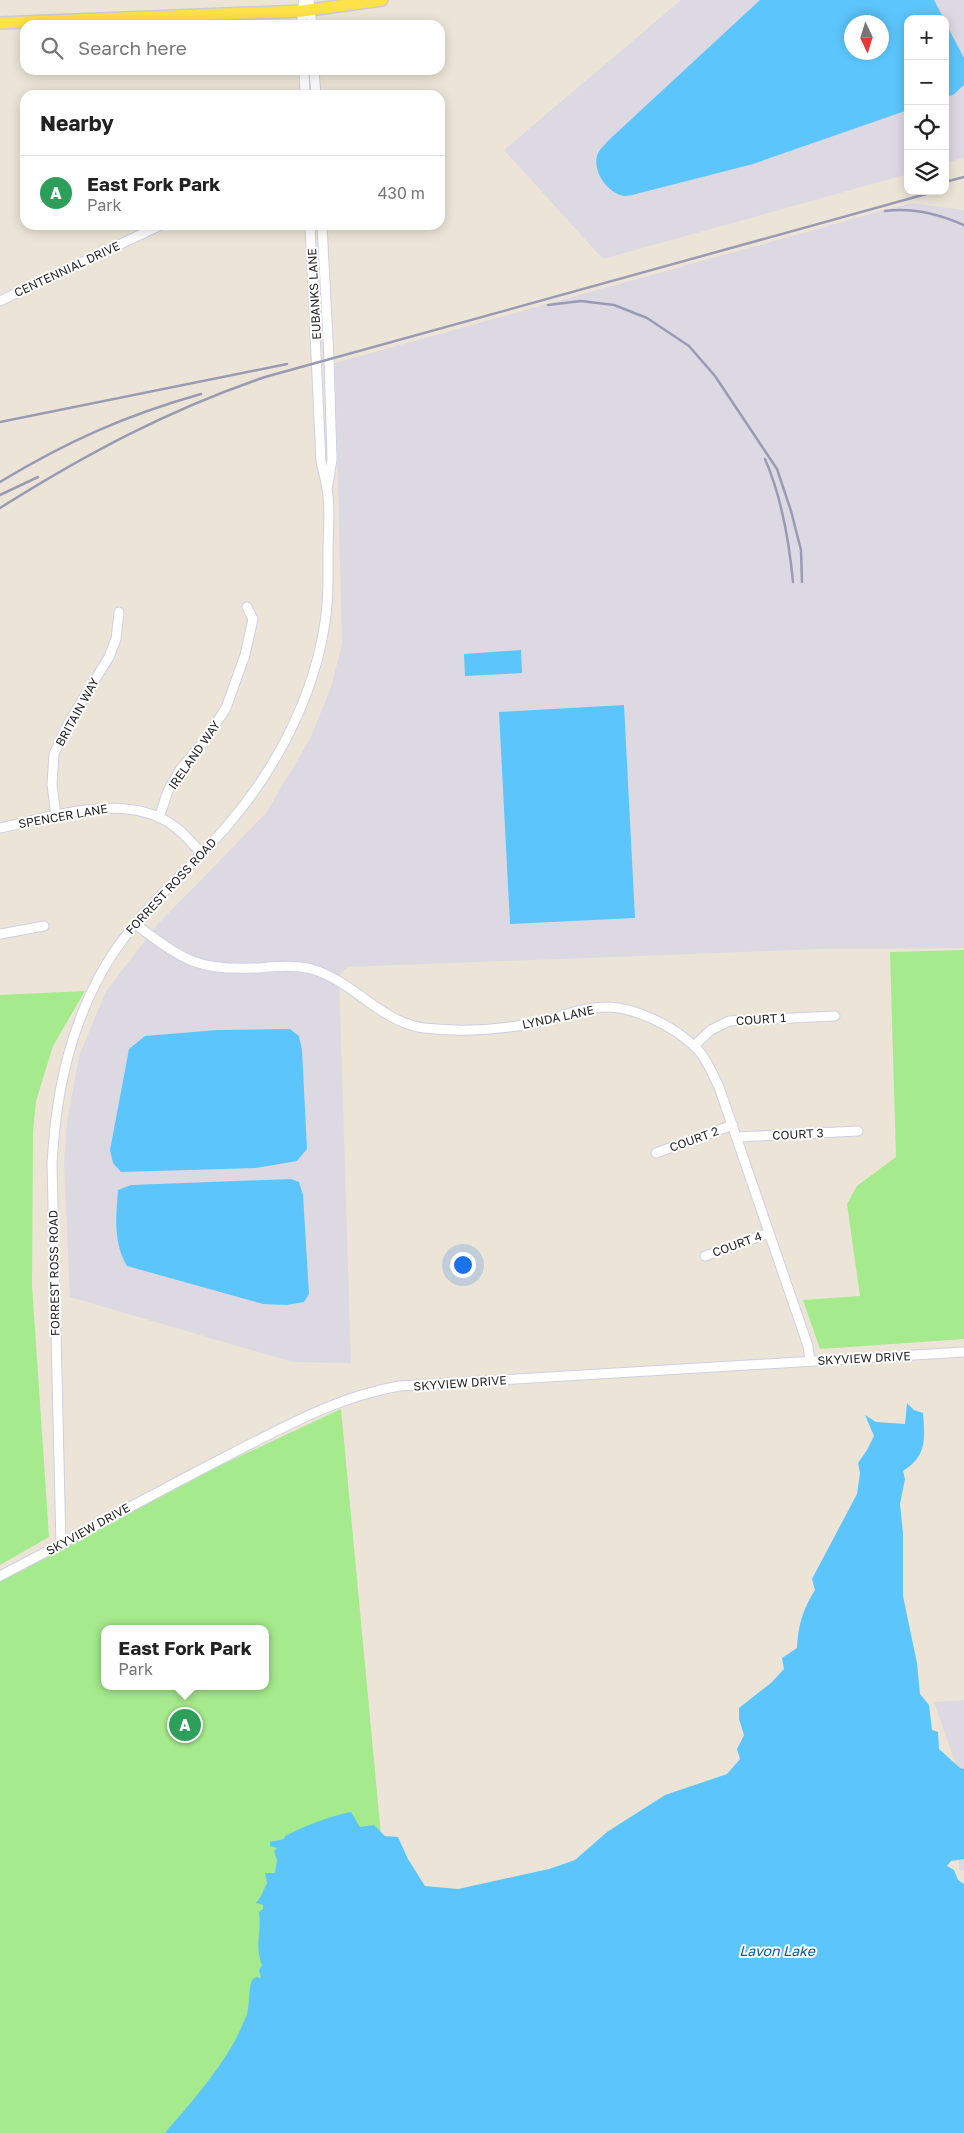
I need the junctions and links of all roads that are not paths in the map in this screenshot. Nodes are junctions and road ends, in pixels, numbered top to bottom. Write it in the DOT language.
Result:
graph roads {
  1 [pos="382,0"];
  2 [pos="307,5"];
  3 [pos="51,20"];
  4 [pos="303,20"];
  5 [pos="311,20"];
  6 [pos="20,22"];
  7 [pos="0,23"];
  8 [pos="304,75"];
  9 [pos="314,75"];
  10 [pos="305,90"];
  11 [pos="316,90"];
  12 [pos="150,230"];
  13 [pos="310,230"];
  14 [pos="322,230"];
  15 [pos="0,300"];
  16 [pos="318,363"];
  17 [pos="328,490"];
  18 [pos="247,607"];
  19 [pos="119,612"];
  20 [pos="56,816"];
  21 [pos="159,818"];
  22 [pos="0,828"];
  23 [pos="201,853"];
  24 [pos="135,924"];
  25 [pos="44,926"];
  26 [pos="0,934"];
  27 [pos="835,1016"];
  28 [pos="694,1046"];
  29 [pos="733,1125"];
  30 [pos="858,1131"];
  31 [pos="737,1137"];
  32 [pos="656,1152"];
  33 [pos="769,1233"];
  34 [pos="706,1256"];
  35 [pos="964,1352"];
  36 [pos="810,1361"];
  37 [pos="61,1545"];
  38 [pos="0,1576"];
  1 -- 2 [label="main road"];
  2 -- 3 [label="main road"];
  2 -- 4 [label="street"];
  2 -- 5 [label="street"];
  6 -- 7 [label="main road"];
  8 -- 10 [label="street"];
  9 -- 11 [label="street"];
  12 -- 15 [label="street, CENTENNIAL DRIVE"];
  13 -- 16 [label="street, EUBANKS LANE"];
  14 -- 17 [label="street, EUBANKS LANE"];
  16 -- 17 [label="street, FORREST ROSS ROAD"];
  17 -- 23 [label="street, FORREST ROSS ROAD"];
  18 -- 21 [label="street, IRELAND WAY"];
  19 -- 20 [label="street, BRITAIN WAY"];
  20 -- 21 [label="street, SPENCER LANE"];
  20 -- 22 [label="street, SPENCER LANE"];
  21 -- 23 [label="street, SPENCER LANE"];
  23 -- 24 [label="street, FORREST ROSS ROAD"];
  24 -- 28 [label="street, LYNDA LANE"];
  24 -- 37 [label="street, FORREST ROSS ROAD"];
  25 -- 26 [label="street"];
  27 -- 28 [label="street, COURT 1"];
  28 -- 29 [label="street, LYNDA LANE"];
  29 -- 31 [label="street, LYNDA LANE"];
  29 -- 32 [label="street, COURT 2"];
  30 -- 31 [label="street, COURT 3"];
  31 -- 33 [label="street, LYNDA LANE"];
  33 -- 34 [label="street, COURT 4"];
  33 -- 36 [label="street, LYNDA LANE"];
  35 -- 36 [label="street, SKYVIEW DRIVE"];
  36 -- 37 [label="street, SKYVIEW DRIVE"];
  37 -- 38 [label="street, SKYVIEW DRIVE"];
}
